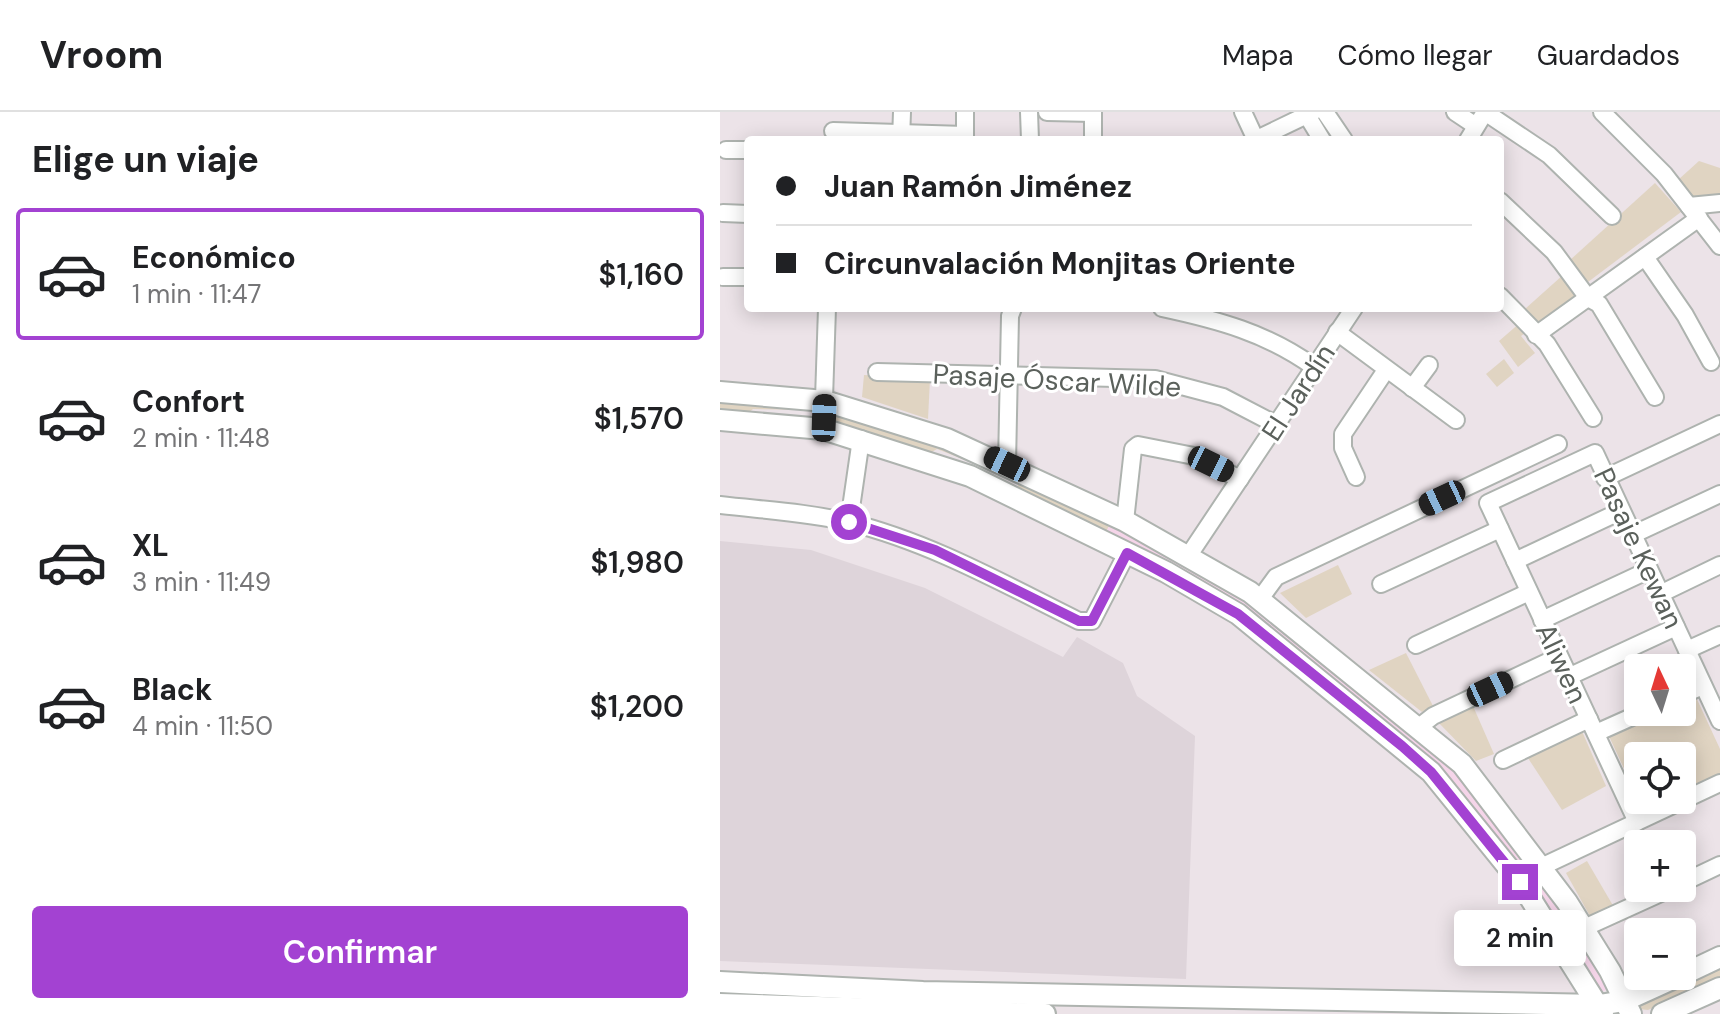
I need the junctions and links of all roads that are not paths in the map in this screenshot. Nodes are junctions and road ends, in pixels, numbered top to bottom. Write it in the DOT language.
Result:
graph roads {
  1 [pos="833,112"];
  2 [pos="902,112"];
  3 [pos="965,112"];
  4 [pos="1029,112"];
  5 [pos="1047,112"];
  6 [pos="1093,112"];
  7 [pos="1243,112"];
  8 [pos="1455,112"];
  9 [pos="1602,112"];
  10 [pos="1315,114"];
  11 [pos="1479,123"];
  12 [pos="833,136"];
  13 [pos="901,136"];
  14 [pos="965,136"];
  15 [pos="1030,136"];
  16 [pos="1093,136"];
  17 [pos="1255,136"];
  18 [pos="1264,136"];
  19 [pos="1321,136"];
  20 [pos="1340,136"];
  21 [pos="726,150"];
  22 [pos="744,150"];
  23 [pos="1720,203"];
  24 [pos="1504,205"];
  25 [pos="1694,212"];
  26 [pos="723,213"];
  27 [pos="744,214"];
  28 [pos="1612,216"];
  29 [pos="1720,246"];
  30 [pos="1645,257"];
  31 [pos="723,277"];
  32 [pos="744,277"];
  33 [pos="1588,298"];
  34 [pos="1504,300"];
  35 [pos="827,312"];
  36 [pos="1012,312"];
  37 [pos="1199,312"];
  38 [pos="1351,312"];
  39 [pos="1226,315"];
  40 [pos="1337,332"];
  41 [pos="1536,335"];
  42 [pos="1711,362"];
  43 [pos="1429,365"];
  44 [pos="1314,367"];
  45 [pos="1386,370"];
  46 [pos="877,372"];
  47 [pos="1009,376"];
  48 [pos="1412,388"];
  49 [pos="720,392"];
  50 [pos="1655,397"];
  51 [pos="825,401"];
  52 [pos="1593,418"];
  53 [pos="720,420"];
  54 [pos="1456,420"];
  55 [pos="1720,424"];
  56 [pos="1277,425"];
  57 [pos="823,429"];
  58 [pos="861,439"];
  59 [pos="1558,444"];
  60 [pos="1007,464"];
  61 [pos="970,476"];
  62 [pos="1356,477"];
  63 [pos="1605,478"];
  64 [pos="1240,479"];
  65 [pos="1720,494"];
  66 [pos="1488,503"];
  67 [pos="720,505"];
  68 [pos="1621,511"];
  69 [pos="1125,521"];
  70 [pos="849,522"];
  71 [pos="1500,529"];
  72 [pos="1632,535"];
  73 [pos="1127,553"];
  74 [pos="1189,555"];
  75 [pos="1515,561"];
  76 [pos="1720,565"];
  77 [pos="1649,570"];
  78 [pos="1381,584"];
  79 [pos="1529,592"];
  80 [pos="1660,594"];
  81 [pos="1260,599"];
  82 [pos="1542,620"];
  83 [pos="1676,627"];
  84 [pos="1720,635"];
  85 [pos="1416,645"];
  86 [pos="1687,650"];
  87 [pos="1558,657"];
  88 [pos="1568,677"];
  89 [pos="1703,686"];
  90 [pos="1696,689"];
  91 [pos="1718,712"];
  92 [pos="1624,717"];
  93 [pos="1592,726"];
  94 [pos="1419,727"];
  95 [pos="1503,760"];
  96 [pos="1720,783"];
  97 [pos="1637,822"];
  98 [pos="1720,865"];
  99 [pos="1541,867"];
  100 [pos="1696,876"];
  101 [pos="1641,902"];
  102 [pos="1584,928"];
  103 [pos="1720,957"];
  104 [pos="1696,968"];
  105 [pos="720,982"];
  106 [pos="1720,988"];
  107 [pos="1656,990"];
  108 [pos="923,1006"];
  109 [pos="733,1007"];
  110 [pos="1628,1007"];
  111 [pos="798,1010"];
  112 [pos="1601,1010"];
  113 [pos="859,1011"];
  114 [pos="995,1013"];
  115 [pos="1045,1014"];
  116 [pos="1662,1014"];
  1 -- 12 [label="street"];
  2 -- 13 [label="street"];
  3 -- 14 [label="street"];
  4 -- 15 [label="street"];
  5 -- 6 [label="street"];
  6 -- 16 [label="street"];
  7 -- 17 [label="street"];
  8 -- 11 [label="street"];
  9 -- 25 [label="street"];
  10 -- 18 [label="street"];
  10 -- 19 [label="street"];
  10 -- 20 [label="street"];
  11 -- 28 [label="street"];
  12 -- 13 [label="street"];
  21 -- 22 [label="street"];
  23 -- 25 [label="street"];
  24 -- 33 [label="street"];
  25 -- 29 [label="street"];
  25 -- 30 [label="street"];
  26 -- 27 [label="street"];
  30 -- 33 [label="street"];
  30 -- 42 [label="street"];
  31 -- 32 [label="street"];
  33 -- 41 [label="street"];
  33 -- 50 [label="street"];
  34 -- 41 [label="street"];
  35 -- 51 [label="street"];
  36 -- 47 [label="street"];
  37 -- 39 [label="street"];
  38 -- 40 [label="street, El Jardín"];
  39 -- 44 [label="street"];
  40 -- 44 [label="street, El Jardín"];
  40 -- 45 [label="street"];
  41 -- 52 [label="street"];
  43 -- 48 [label="street"];
  44 -- 56 [label="street, El Jardín"];
  45 -- 48 [label="street"];
  45 -- 62 [label="street"];
  46 -- 47 [label="street, Pasaje Óscar Wilde"];
  47 -- 56 [label="street, Pasaje Óscar Wilde"];
  47 -- 60 [label="street"];
  48 -- 54 [label="street"];
  49 -- 51 [label="street"];
  51 -- 57 [label="street"];
  51 -- 60 [label="street"];
  53 -- 57 [label="street"];
  55 -- 63 [label="street"];
  56 -- 64 [label="street, El Jardín"];
  57 -- 58 [label="street"];
  58 -- 61 [label="street"];
  58 -- 70 [label="street"];
  59 -- 81 [label="street"];
  60 -- 61 [label="street"];
  60 -- 69 [label="street"];
  61 -- 73 [label="street"];
  63 -- 66 [label="street, Pasaje Kewan"];
  63 -- 68 [label="street, Pasaje Kewan"];
  64 -- 69 [label="street"];
  64 -- 74 [label="street, El Jardín"];
  65 -- 72 [label="street"];
  66 -- 71 [label="street, Aliwen"];
  67 -- 70 [label="street"];
  68 -- 72 [label="street, Pasaje Kewan"];
  68 -- 75 [label="street"];
  69 -- 74 [label="street"];
  70 -- 73 [label="street"];
  71 -- 75 [label="street, Aliwen"];
  71 -- 78 [label="street"];
  72 -- 77 [label="street, Pasaje Kewan"];
  73 -- 112 [label="street"];
  74 -- 81 [label="street"];
  75 -- 79 [label="street, Aliwen"];
  76 -- 80 [label="street"];
  77 -- 80 [label="street, Pasaje Kewan"];
  77 -- 82 [label="street"];
  79 -- 82 [label="street, Aliwen"];
  79 -- 85 [label="street"];
  80 -- 83 [label="street, Pasaje Kewan"];
  81 -- 94 [label="street"];
  82 -- 87 [label="street, Aliwen"];
  83 -- 86 [label="street, Pasaje Kewan"];
  83 -- 88 [label="street"];
  84 -- 86 [label="street"];
  86 -- 89 [label="street, Pasaje Kewan"];
  87 -- 88 [label="street, Aliwen"];
  87 -- 94 [label="street"];
  88 -- 93 [label="street, Aliwen"];
  89 -- 90 [label="street"];
  89 -- 91 [label="street, Pasaje Kewan"];
  92 -- 93 [label="street"];
  93 -- 95 [label="street"];
  93 -- 97 [label="street, Aliwen"];
  94 -- 99 [label="street"];
  96 -- 97 [label="street"];
  97 -- 99 [label="street"];
  98 -- 100 [label="street"];
  99 -- 102 [label="street"];
  101 -- 102 [label="street"];
  102 -- 110 [label="street"];
  103 -- 104 [label="street"];
  105 -- 108 [label="street"];
  106 -- 116 [label="street"];
  107 -- 110 [label="street"];
  108 -- 112 [label="street"];
  108 -- 113 [label="street"];
  108 -- 114 [label="street"];
  109 -- 111 [label="street"];
  110 -- 112 [label="street"];
  111 -- 113 [label="street"];
  114 -- 115 [label="street"];
}
